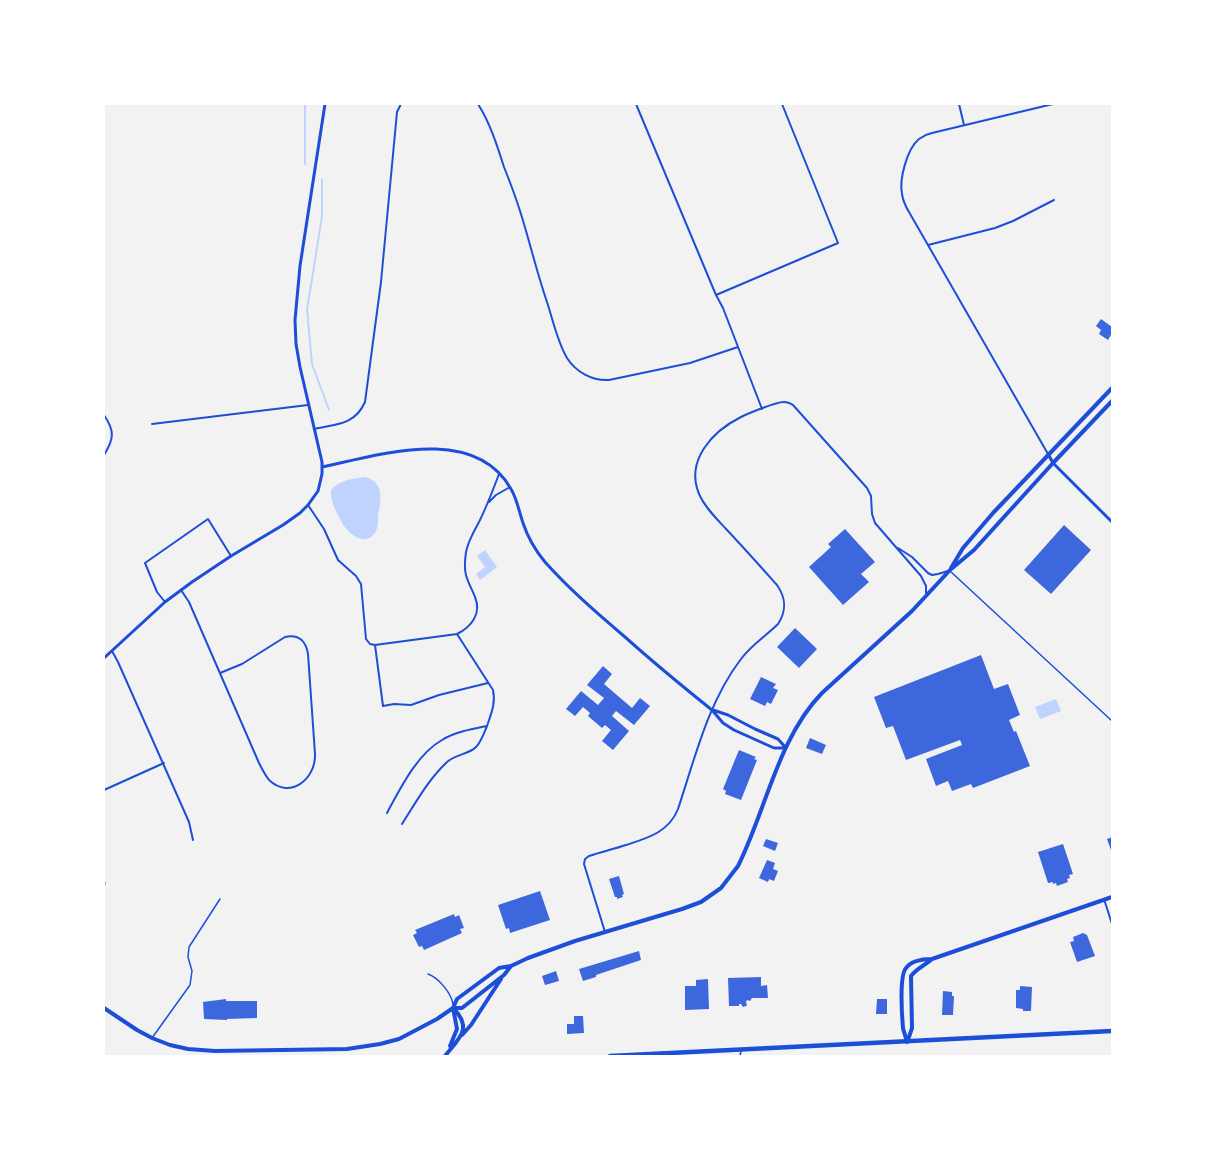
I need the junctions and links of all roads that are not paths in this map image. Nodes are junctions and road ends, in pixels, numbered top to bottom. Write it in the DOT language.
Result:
graph roads {
  1 [pos="325,104"];
  2 [pos="401,104"];
  3 [pos="478,104"];
  4 [pos="636,104"];
  5 [pos="782,104"];
  6 [pos="959,104"];
  7 [pos="1053,104"];
  8 [pos="964,124"];
  9 [pos="1054,200"];
  10 [pos="928,245"];
  11 [pos="716,295"];
  12 [pos="738,347"];
  13 [pos="1113,388"];
  14 [pos="1113,401"];
  15 [pos="308,405"];
  16 [pos="762,409"];
  17 [pos="104,415"];
  18 [pos="152,424"];
  19 [pos="314,429"];
  20 [pos="1048,454"];
  21 [pos="104,455"];
  22 [pos="1053,463"];
  23 [pos="322,467"];
  24 [pos="499,473"];
  25 [pos="510,487"];
  26 [pos="308,505"];
  27 [pos="487,505"];
  28 [pos="1113,522"];
  29 [pos="896,546"];
  30 [pos="231,556"];
  31 [pos="950,570"];
  32 [pos="181,590"];
  33 [pos="927,596"];
  34 [pos="165,602"];
  35 [pos="457,634"];
  36 [pos="375,645"];
  37 [pos="112,651"];
  38 [pos="104,658"];
  39 [pos="220,673"];
  40 [pos="488,683"];
  41 [pos="711,710"];
  42 [pos="1113,721"];
  43 [pos="487,726"];
  44 [pos="786,748"];
  45 [pos="164,762"];
  46 [pos="104,790"];
  47 [pos="387,813"];
  48 [pos="402,824"];
  49 [pos="193,840"];
  50 [pos="1113,897"];
  51 [pos="220,899"];
  52 [pos="1104,900"];
  53 [pos="1113,924"];
  54 [pos="606,932"];
  55 [pos="932,959"];
  56 [pos="511,966"];
  57 [pos="428,974"];
  58 [pos="504,975"];
  59 [pos="104,1008"];
  60 [pos="453,1008"];
  61 [pos="1113,1031"];
  62 [pos="462,1035"];
  63 [pos="152,1038"];
  64 [pos="907,1042"];
  65 [pos="741,1050"];
  66 [pos="446,1054"];
  67 [pos="610,1056"];
  68 [pos="740,1056"];
  1 -- 15 [label="street"];
  2 -- 19 [label="street"];
  3 -- 12 [label="street"];
  4 -- 11 [label="street"];
  5 -- 11 [label="street"];
  6 -- 8 [label="street"];
  7 -- 8 [label="street"];
  8 -- 10 [label="street"];
  9 -- 10 [label="street"];
  10 -- 20 [label="street"];
  11 -- 12 [label="street"];
  12 -- 16 [label="street"];
  13 -- 20 [label="main road"];
  14 -- 22 [label="main road"];
  15 -- 18 [label="street"];
  15 -- 19 [label="street"];
  16 -- 29 [label="street"];
  16 -- 41 [label="street"];
  17 -- 21 [label="street"];
  19 -- 23 [label="street"];
  20 -- 22 [label="street"];
  20 -- 31 [label="main road"];
  22 -- 28 [label="street"];
  22 -- 31 [label="main road"];
  23 -- 24 [label="street"];
  23 -- 26 [label="street"];
  24 -- 25 [label="street"];
  24 -- 27 [label="street"];
  25 -- 27 [label="street"];
  25 -- 41 [label="street"];
  26 -- 30 [label="street"];
  26 -- 36 [label="street"];
  27 -- 35 [label="street"];
  29 -- 31 [label="street"];
  29 -- 33 [label="street"];
  30 -- 32 [label="street"];
  30 -- 34 [label="street"];
  31 -- 33 [label="main road"];
  31 -- 42 [label="lane"];
  32 -- 34 [label="street"];
  32 -- 39 [label="street"];
  33 -- 44 [label="main road"];
  34 -- 37 [label="street"];
  35 -- 36 [label="street"];
  35 -- 40 [label="street"];
  36 -- 40 [label="street"];
  37 -- 38 [label="street"];
  37 -- 45 [label="street"];
  39 -- 39 [label="street"];
  40 -- 43 [label="street"];
  41 -- 44 [label="street"];
  41 -- 44 [label="street"];
  41 -- 54 [label="street"];
  43 -- 47 [label="street"];
  43 -- 48 [label="street"];
  44 -- 54 [label="main road"];
  45 -- 46 [label="street"];
  45 -- 49 [label="street"];
  50 -- 52 [label="main road"];
  51 -- 63 [label="lane"];
  52 -- 53 [label="street"];
  52 -- 55 [label="main road"];
  54 -- 56 [label="main road"];
  55 -- 64 [label="main road"];
  55 -- 64 [label="main road"];
  56 -- 58 [label="main road"];
  56 -- 60 [label="main road"];
  57 -- 60 [label="lane"];
  58 -- 60 [label="main road"];
  58 -- 62 [label="main road"];
  59 -- 63 [label="main road"];
  60 -- 62 [label="main road"];
  60 -- 63 [label="main road"];
  60 -- 66 [label="main road"];
  61 -- 64 [label="highway"];
  62 -- 66 [label="main road"];
  64 -- 65 [label="highway"];
  65 -- 67 [label="highway"];
  65 -- 68 [label="lane"];
}
